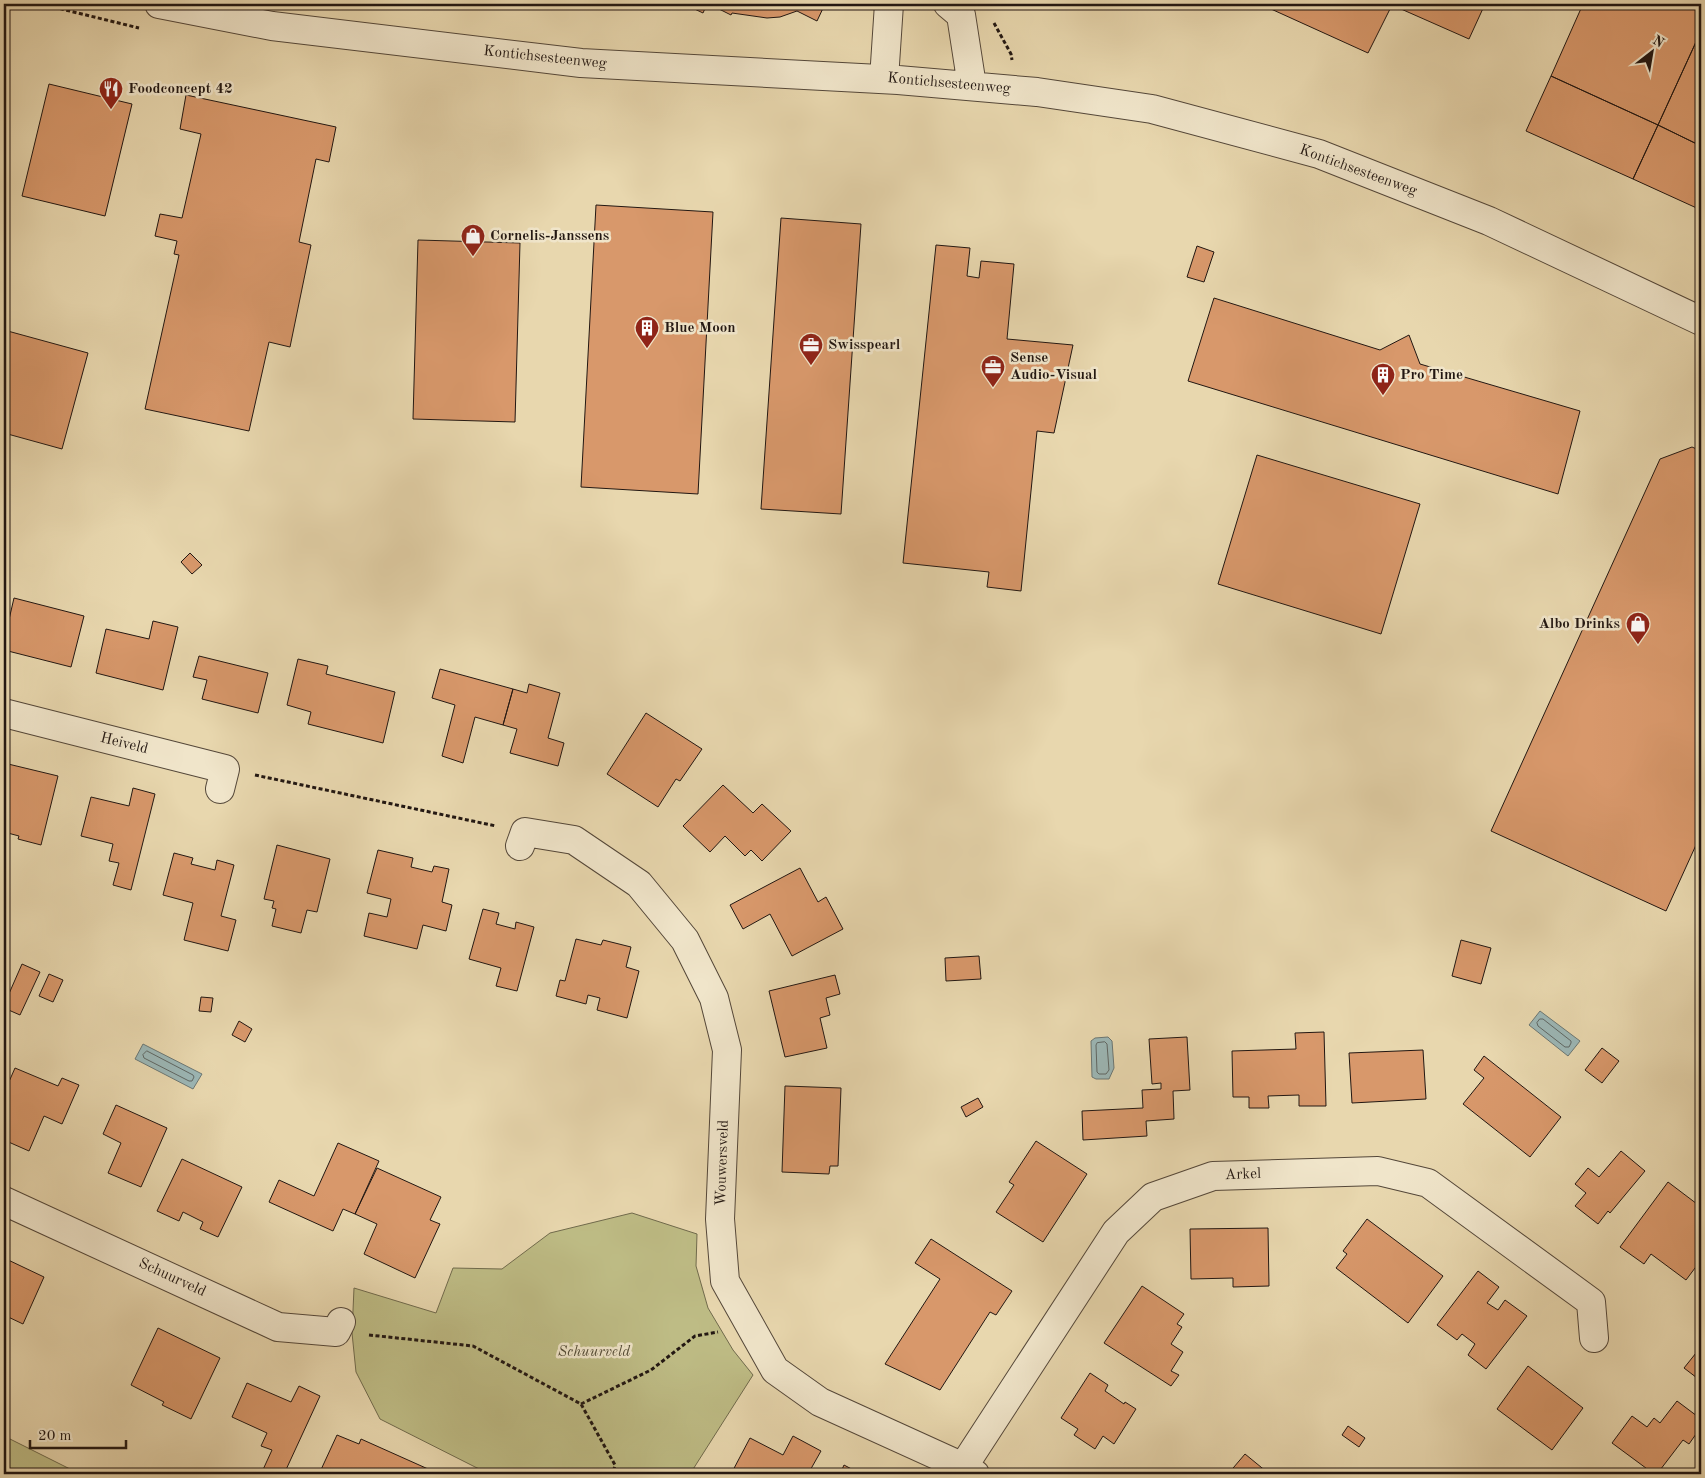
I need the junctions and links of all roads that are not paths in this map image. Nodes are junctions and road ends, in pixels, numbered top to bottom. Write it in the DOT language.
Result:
graph roads {
  1 [pos="158,4"];
  2 [pos="889,4"];
  3 [pos="948,4"];
  4 [pos="884,79"];
  5 [pos="972,86"];
  6 [pos="1701,321"];
  7 [pos="4,714"];
  8 [pos="222,779"];
  9 [pos="523,839"];
  10 [pos="4,1201"];
  11 [pos="339,1327"];
  12 [pos="1594,1338"];
  13 [pos="969,1471"];
  1 -- 4 [label="street, Kontichsesteenweg"];
  2 -- 4 [label="street"];
  3 -- 5 [label="street"];
  4 -- 5 [label="street, Kontichsesteenweg"];
  5 -- 6 [label="street, Kontichsesteenweg"];
  7 -- 8 [label="street, Heiveld"];
  9 -- 13 [label="street, Wouwersveld"];
  10 -- 11 [label="street, Schuurveld"];
  12 -- 13 [label="street, Arkel"];
}
